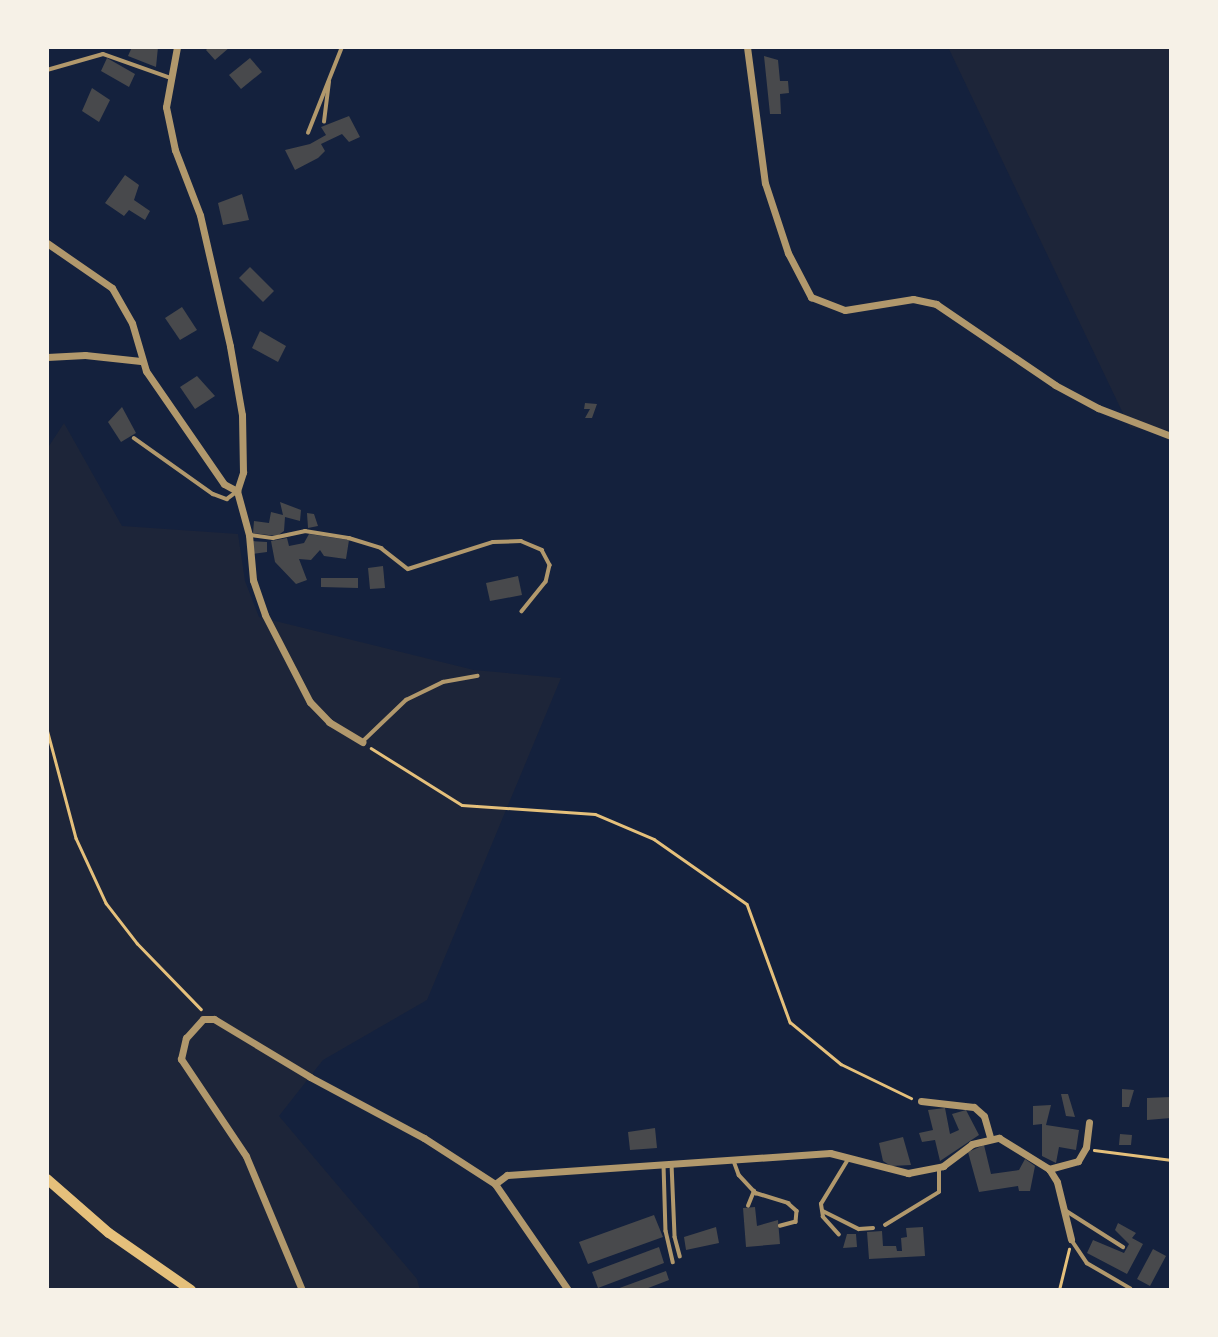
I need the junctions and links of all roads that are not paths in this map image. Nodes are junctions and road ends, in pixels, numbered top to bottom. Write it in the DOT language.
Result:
graph roads {
  1 [pos="177,47"];
  2 [pos="342,47"];
  3 [pos="747,47"];
  4 [pos="47,70"];
  5 [pos="171,78"];
  6 [pos="329,80"];
  7 [pos="324,122"];
  8 [pos="308,133"];
  9 [pos="47,243"];
  10 [pos="47,357"];
  11 [pos="141,361"];
  12 [pos="1171,436"];
  13 [pos="134,438"];
  14 [pos="237,491"];
  15 [pos="249,535"];
  16 [pos="522,612"];
  17 [pos="477,676"];
  18 [pos="362,742"];
  19 [pos="921,1101"];
  20 [pos="1089,1122"];
  21 [pos="990,1137"];
  22 [pos="849,1156"];
  23 [pos="734,1161"];
  24 [pos="668,1165"];
  25 [pos="939,1168"];
  26 [pos="1049,1169"];
  27 [pos="47,1180"];
  28 [pos="495,1184"];
  29 [pos="754,1191"];
  30 [pos="748,1206"];
  31 [pos="821,1210"];
  32 [pos="1065,1210"];
  33 [pos="884,1225"];
  34 [pos="780,1226"];
  35 [pos="873,1228"];
  36 [pos="839,1234"];
  37 [pos="1071,1239"];
  38 [pos="1124,1247"];
  39 [pos="680,1256"];
  40 [pos="673,1262"];
  41 [pos="1130,1288"];
  42 [pos="191,1290"];
  43 [pos="302,1290"];
  44 [pos="568,1290"];
  1 -- 5 [label="street"];
  2 -- 6 [label="lane"];
  3 -- 12 [label="street"];
  4 -- 5 [label="lane"];
  5 -- 14 [label="street"];
  6 -- 7 [label="lane"];
  6 -- 8 [label="lane"];
  9 -- 11 [label="street"];
  10 -- 11 [label="street"];
  11 -- 14 [label="street"];
  13 -- 14 [label="lane"];
  14 -- 15 [label="street"];
  15 -- 16 [label="lane"];
  15 -- 18 [label="street"];
  17 -- 18 [label="lane"];
  19 -- 21 [label="street"];
  20 -- 26 [label="street"];
  21 -- 25 [label="street"];
  21 -- 26 [label="street"];
  22 -- 23 [label="street"];
  22 -- 25 [label="street"];
  22 -- 31 [label="lane"];
  23 -- 24 [label="street"];
  23 -- 29 [label="lane"];
  24 -- 28 [label="street"];
  24 -- 39 [label="lane"];
  24 -- 40 [label="lane"];
  25 -- 33 [label="lane"];
  26 -- 32 [label="street"];
  27 -- 42 [label="main road"];
  28 -- 43 [label="street"];
  28 -- 44 [label="street"];
  29 -- 30 [label="lane"];
  29 -- 34 [label="lane"];
  31 -- 35 [label="lane"];
  31 -- 36 [label="lane"];
  32 -- 37 [label="street"];
  32 -- 38 [label="lane"];
  37 -- 41 [label="lane"];
}
